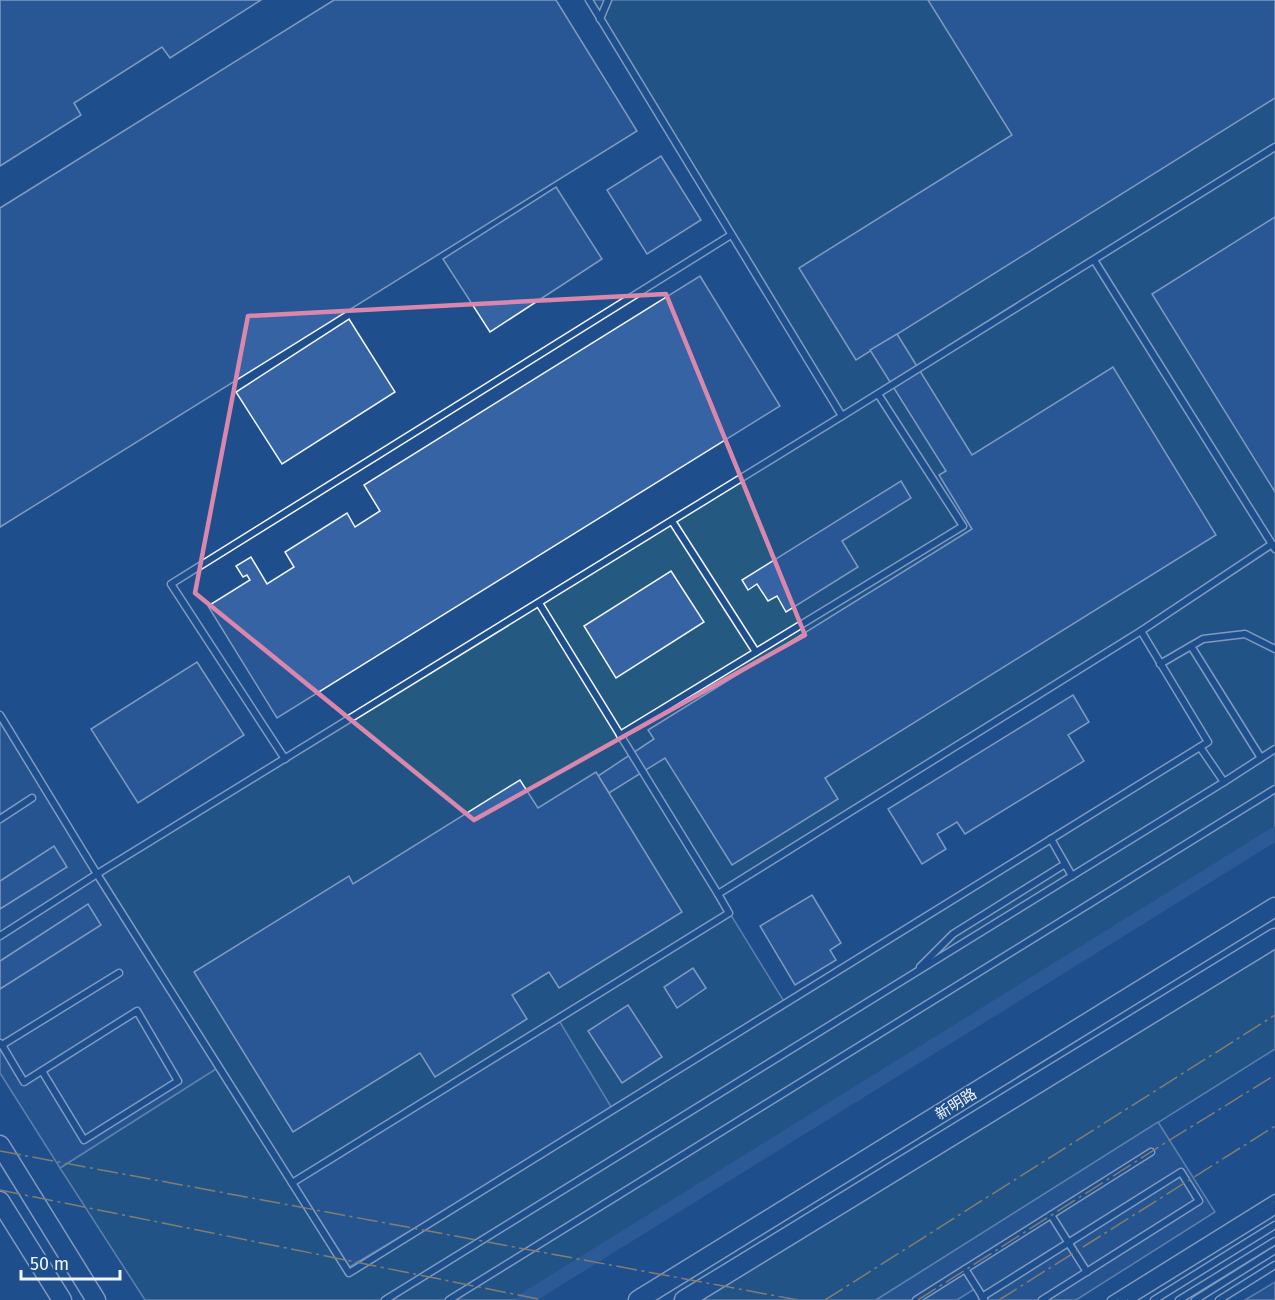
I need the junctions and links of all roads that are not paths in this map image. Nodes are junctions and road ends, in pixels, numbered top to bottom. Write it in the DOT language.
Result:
graph roads {
  1 [pos="589,0"];
  2 [pos="608,0"];
  3 [pos="600,19"];
  4 [pos="1275,147"];
  5 [pos="731,235"];
  6 [pos="1094,260"];
  7 [pos="878,394"];
  8 [pos="842,416"];
  9 [pos="672,521"];
  10 [pos="1274,547"];
  11 [pos="539,603"];
  12 [pos="1141,631"];
  13 [pos="1191,646"];
  14 [pos="1275,649"];
  15 [pos="756,652"];
  16 [pos="1160,664"];
  17 [pos="0,715"];
  18 [pos="620,735"];
  19 [pos="1200,747"];
  20 [pos="1275,749"];
  21 [pos="1261,758"];
  22 [pos="285,759"];
  23 [pos="1224,782"];
  24 [pos="1275,789"];
  25 [pos="32,798"];
  26 [pos="0,819"];
  27 [pos="1051,839"];
  28 [pos="1065,864"];
  29 [pos="97,874"];
  30 [pos="1072,876"];
  31 [pos="718,894"];
  32 [pos="1275,907"];
  33 [pos="0,936"];
  34 [pos="1275,938"];
  35 [pos="119,973"];
  36 [pos="914,974"];
  37 [pos="1,1044"];
  38 [pos="42,1071"];
  39 [pos="0,1145"];
  40 [pos="1151,1152"];
  41 [pos="292,1183"];
  42 [pos="1275,1198"];
  43 [pos="0,1201"];
  44 [pos="1275,1205"];
  45 [pos="1275,1211"];
  46 [pos="1051,1215"];
  47 [pos="1275,1225"];
  48 [pos="1275,1241"];
  49 [pos="1068,1243"];
  50 [pos="1275,1250"];
  51 [pos="1275,1265"];
  52 [pos="964,1269"];
  53 [pos="1087,1272"];
  54 [pos="983,1299"];
  55 [pos="62,1300"];
  56 [pos="96,1300"];
  57 [pos="385,1300"];
  58 [pos="449,1300"];
  59 [pos="638,1300"];
  60 [pos="684,1300"];
  61 [pos="916,1300"];
  62 [pos="1042,1300"];
  63 [pos="1111,1300"];
  64 [pos="1121,1300"];
  65 [pos="1131,1300"];
  66 [pos="1154,1300"];
  67 [pos="1179,1300"];
  68 [pos="1195,1300"];
  69 [pos="1219,1300"];
  1 -- 3 [label="lane"];
  2 -- 3 [label="lane"];
  3 -- 5 [label="lane"];
  4 -- 6 [label="lane"];
  5 -- 8 [label="lane"];
  5 -- 22 [label="lane"];
  6 -- 7 [label="lane"];
  6 -- 10 [label="lane"];
  7 -- 8 [label="lane"];
  7 -- 15 [label="lane"];
  8 -- 9 [label="lane"];
  9 -- 11 [label="lane"];
  9 -- 15 [label="lane"];
  10 -- 12 [label="lane"];
  11 -- 18 [label="lane"];
  11 -- 22 [label="lane"];
  12 -- 16 [label="lane"];
  12 -- 31 [label="lane"];
  13 -- 14 [label="lane"];
  13 -- 16 [label="lane"];
  13 -- 21 [label="lane"];
  15 -- 18 [label="lane"];
  16 -- 19 [label="lane"];
  17 -- 29 [label="lane"];
  18 -- 31 [label="lane"];
  19 -- 23 [label="lane"];
  19 -- 27 [label="lane"];
  20 -- 21 [label="lane"];
  21 -- 23 [label="lane"];
  22 -- 29 [label="lane"];
  23 -- 30 [label="lane"];
  24 -- 58 [label="lane"];
  25 -- 26 [label="lane"];
  27 -- 28 [label="lane"];
  27 -- 41 [label="lane"];
  28 -- 30 [label="lane"];
  28 -- 36 [label="lane"];
  29 -- 33 [label="lane"];
  29 -- 41 [label="lane"];
  30 -- 36 [label="lane"];
  31 -- 41 [label="lane"];
  32 -- 59 [label="main road, 新明路"];
  34 -- 60 [label="main road, 新明路"];
  35 -- 37 [label="lane"];
  36 -- 57 [label="lane"];
  37 -- 38 [label="lane"];
  38 -- 38 [label="lane"];
  39 -- 56 [label="main road"];
  40 -- 46 [label="lane"];
  42 -- 63 [label="lane"];
  43 -- 55 [label="main road"];
  44 -- 64 [label="lane"];
  45 -- 65 [label="lane"];
  46 -- 49 [label="lane"];
  46 -- 52 [label="lane"];
  47 -- 66 [label="lane"];
  48 -- 67 [label="lane"];
  49 -- 53 [label="lane"];
  49 -- 53 [label="lane"];
  49 -- 54 [label="lane"];
  50 -- 68 [label="lane"];
  51 -- 69 [label="lane"];
  52 -- 54 [label="lane"];
  52 -- 61 [label="lane"];
  53 -- 62 [label="lane"];
}
